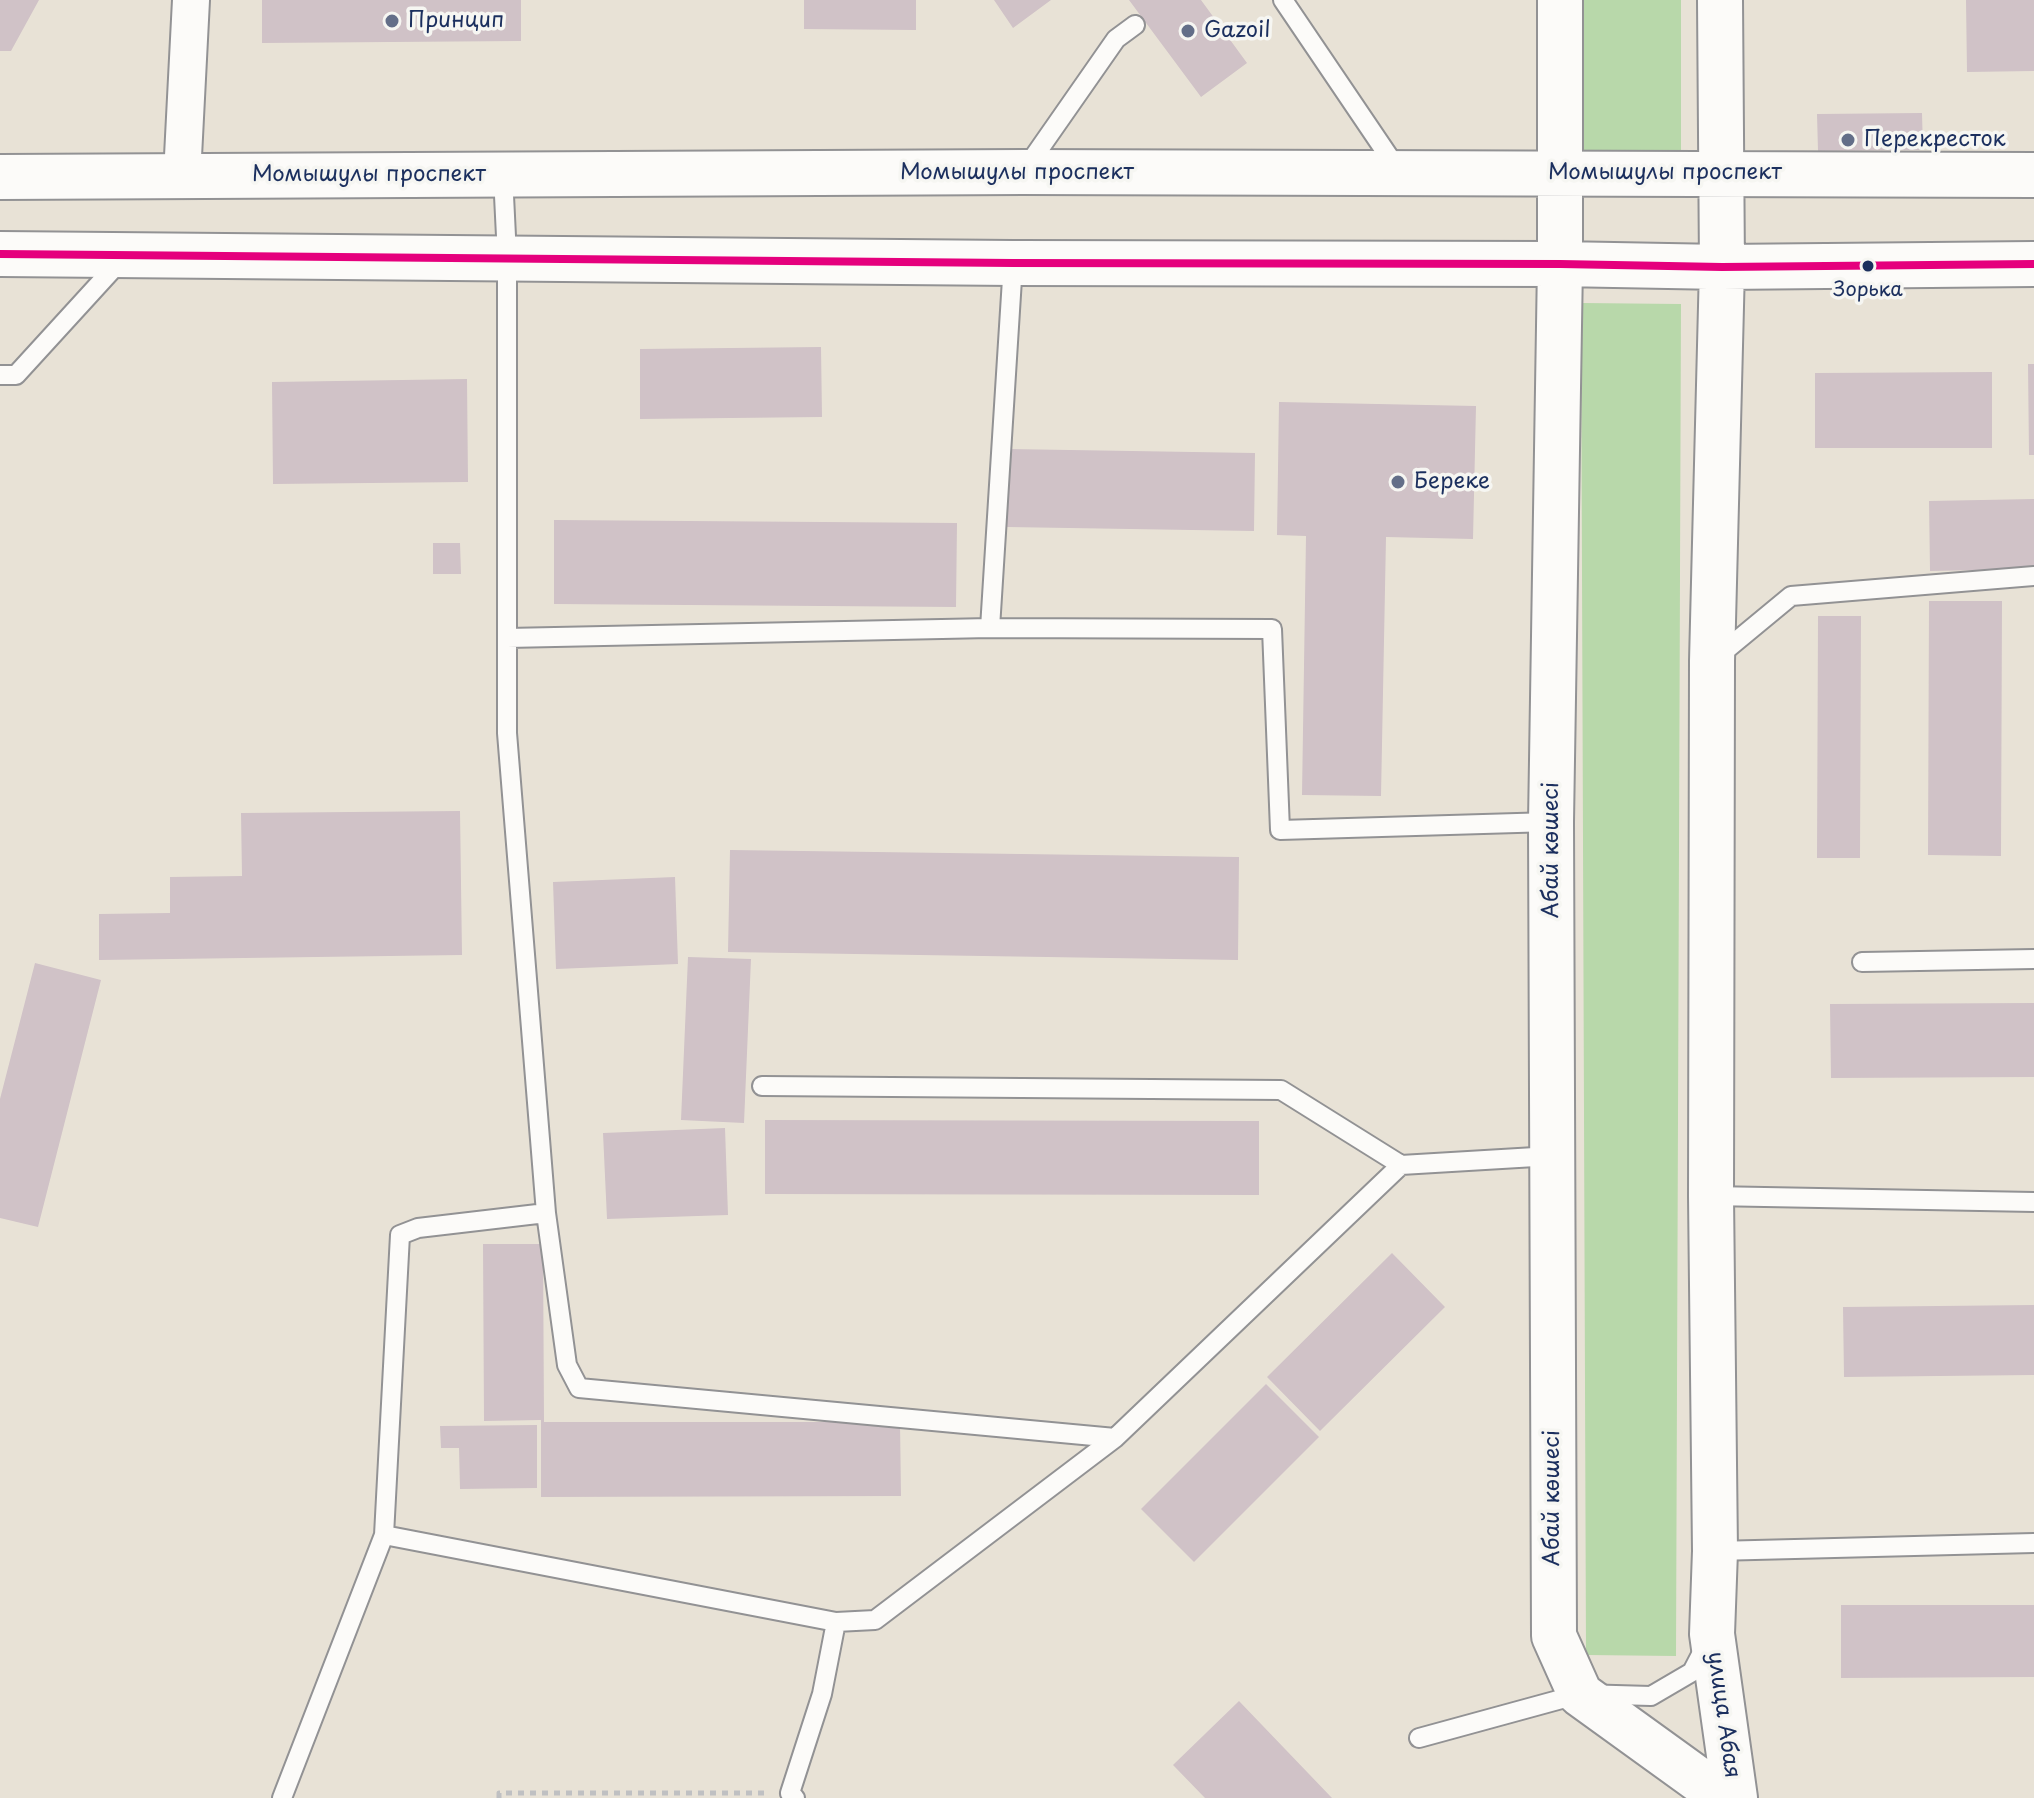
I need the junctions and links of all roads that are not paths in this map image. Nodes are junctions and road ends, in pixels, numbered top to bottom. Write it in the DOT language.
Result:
graph roads {
  1 [pos="191,0"];
  2 [pos="1284,0"];
  3 [pos="1560,0"];
  4 [pos="1720,0"];
  5 [pos="1135,25"];
  6 [pos="1024,172"];
  7 [pos="1561,172"];
  8 [pos="1719,173"];
  9 [pos="503,175"];
  10 [pos="1402,175"];
  11 [pos="2034,175"];
  12 [pos="182,176"];
  13 [pos="0,177"];
  14 [pos="0,254"];
  15 [pos="126,254"];
  16 [pos="507,257"];
  17 [pos="1013,263"];
  18 [pos="1560,264"];
  19 [pos="2034,264"];
  20 [pos="1722,267"];
  21 [pos="0,375"];
  22 [pos="2034,576"];
  23 [pos="990,628"];
  24 [pos="507,638"];
  25 [pos="1712,661"];
  26 [pos="1551,822"];
  27 [pos="2034,959"];
  28 [pos="1862,962"];
  29 [pos="762,1086"];
  30 [pos="1552,1156"];
  31 [pos="1401,1165"];
  32 [pos="1711,1196"];
  33 [pos="2034,1202"];
  34 [pos="546,1213"];
  35 [pos="1115,1438"];
  36 [pos="384,1535"];
  37 [pos="2034,1543"];
  38 [pos="1715,1551"];
  39 [pos="836,1622"];
  40 [pos="1712,1634"];
  41 [pos="1580,1694"];
  42 [pos="1419,1738"];
  43 [pos="792,1796"];
  44 [pos="282,1798"];
  45 [pos="1724,1798"];
  46 [pos="1735,1798"];
  1 -- 12 [label="street"];
  2 -- 10 [label="lane"];
  3 -- 7 [label="street, Абай көшесі"];
  4 -- 8 [label="street"];
  5 -- 6 [label="lane"];
  6 -- 9 [label="street, Момышулы проспект"];
  6 -- 10 [label="street, Момышулы проспект"];
  7 -- 8 [label="street, Момышулы проспект"];
  7 -- 10 [label="street, Момышулы проспект"];
  7 -- 18 [label="street, Абай көшесі"];
  8 -- 11 [label="street, Момышулы проспект"];
  8 -- 20 [label="street"];
  9 -- 12 [label="street, Момышулы проспект"];
  9 -- 16 [label="lane"];
  12 -- 13 [label="street, Момышулы проспект"];
  14 -- 15 [label="street"];
  15 -- 16 [label="street"];
  15 -- 21 [label="lane"];
  16 -- 17 [label="street"];
  16 -- 24 [label="lane"];
  17 -- 18 [label="street"];
  17 -- 23 [label="lane"];
  18 -- 20 [label="street"];
  18 -- 26 [label="street, Абай көшесі"];
  19 -- 20 [label="street"];
  20 -- 25 [label="street"];
  22 -- 25 [label="lane"];
  23 -- 24 [label="lane"];
  23 -- 26 [label="lane"];
  24 -- 34 [label="lane"];
  25 -- 32 [label="street"];
  26 -- 30 [label="street, Абай көшесі"];
  27 -- 28 [label="lane"];
  29 -- 31 [label="lane"];
  30 -- 31 [label="lane"];
  30 -- 41 [label="street, Абай көшесі"];
  31 -- 35 [label="lane"];
  32 -- 33 [label="lane"];
  32 -- 38 [label="street"];
  34 -- 35 [label="lane"];
  34 -- 36 [label="lane"];
  35 -- 39 [label="lane"];
  36 -- 39 [label="lane"];
  36 -- 44 [label="lane"];
  37 -- 38 [label="lane"];
  38 -- 40 [label="street"];
  39 -- 43 [label="lane"];
  40 -- 41 [label="lane, улица Абая"];
  40 -- 46 [label="street, улица Абая"];
  41 -- 42 [label="lane"];
  41 -- 45 [label="street, улица Абая"];
}
